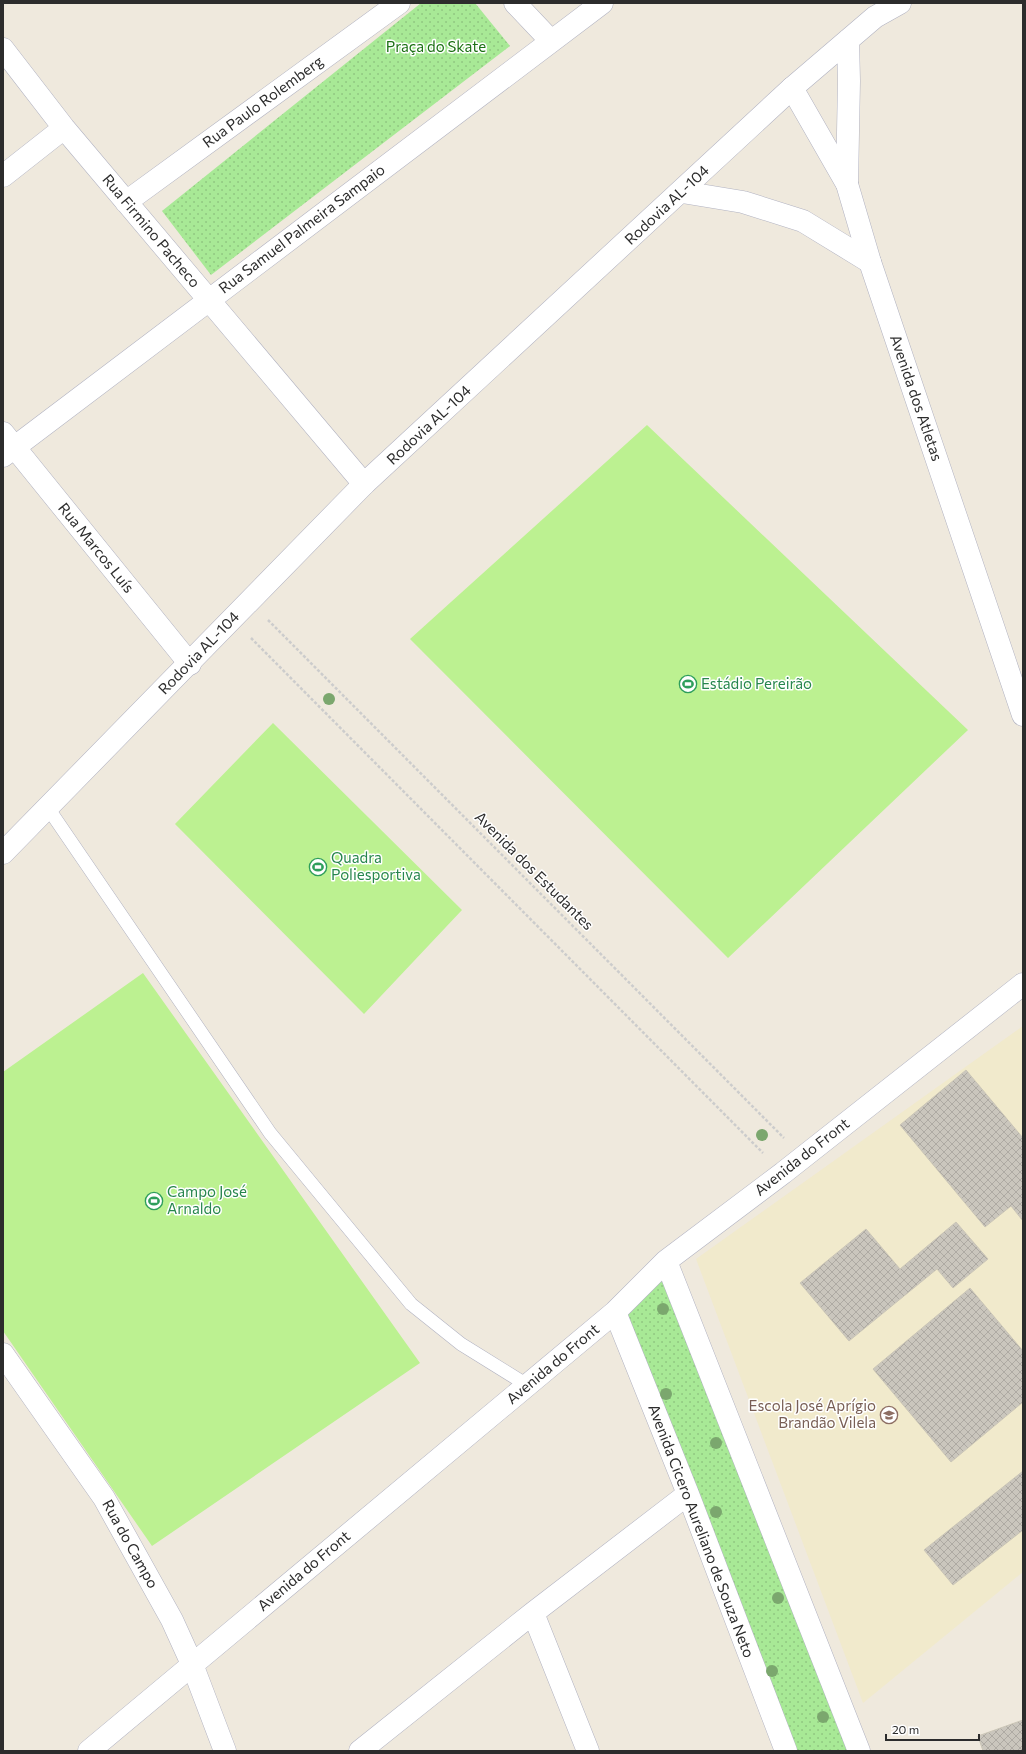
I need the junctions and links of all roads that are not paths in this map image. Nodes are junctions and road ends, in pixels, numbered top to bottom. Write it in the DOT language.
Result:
graph roads {
  1 [pos="399,3"];
  2 [pos="515,3"];
  3 [pos="602,3"];
  4 [pos="900,3"];
  5 [pos="876,10"];
  6 [pos="848,40"];
  7 [pos="551,41"];
  8 [pos="3,49"];
  9 [pos="792,88"];
  10 [pos="64,128"];
  11 [pos="3,176"];
  12 [pos="846,184"];
  13 [pos="682,192"];
  14 [pos="126,202"];
  15 [pos="870,262"];
  16 [pos="209,300"];
  17 [pos="7,446"];
  18 [pos="364,484"];
  19 [pos="190,664"];
  20 [pos="1023,715"];
  21 [pos="48,808"];
  22 [pos="3,853"];
  23 [pos="1023,984"];
  24 [pos="666,1261"];
  25 [pos="615,1312"];
  26 [pos="3,1354"];
  27 [pos="527,1385"];
  28 [pos="688,1494"];
  29 [pos="533,1613"];
  30 [pos="192,1664"];
  31 [pos="89,1751"];
  32 [pos="225,1751"];
  33 [pos="360,1751"];
  34 [pos="588,1751"];
  35 [pos="786,1751"];
  36 [pos="859,1751"];
  1 -- 14 [label="street, Rua Paulo Rolemberg"];
  2 -- 7 [label="street"];
  3 -- 7 [label="street, Rua Samuel Palmeira Sampaio"];
  4 -- 5 [label="street, Rodovia AL-104"];
  5 -- 6 [label="street, Rodovia AL-104"];
  6 -- 9 [label="street, Rodovia AL-104"];
  6 -- 12 [label="street"];
  7 -- 16 [label="street, Rua Samuel Palmeira Sampaio"];
  8 -- 10 [label="street, Rua Firmino Pacheco"];
  9 -- 12 [label="street, Avenida dos Atletas"];
  9 -- 13 [label="street, Rodovia AL-104"];
  10 -- 11 [label="street"];
  10 -- 14 [label="street, Rua Firmino Pacheco"];
  12 -- 15 [label="street, Avenida dos Atletas"];
  13 -- 15 [label="street"];
  13 -- 18 [label="street, Rodovia AL-104"];
  14 -- 16 [label="street, Rua Firmino Pacheco"];
  15 -- 20 [label="street, Avenida dos Atletas"];
  16 -- 17 [label="street, Rua Samuel Palmeira Sampaio"];
  16 -- 18 [label="street, Rua Firmino Pacheco"];
  17 -- 19 [label="street, Rua Marcos Luís"];
  18 -- 19 [label="street, Rodovia AL-104"];
  19 -- 21 [label="street, Rodovia AL-104"];
  21 -- 22 [label="street, Rodovia AL-104"];
  21 -- 27 [label="lane"];
  23 -- 24 [label="street, Avenida do Front"];
  24 -- 25 [label="street, Avenida do Front"];
  24 -- 36 [label="street"];
  25 -- 27 [label="street, Avenida do Front"];
  25 -- 28 [label="street, Avenida Cicero Aureliano de Souza Neto"];
  26 -- 30 [label="street, Rua do Campo"];
  27 -- 30 [label="street, Avenida do Front"];
  28 -- 29 [label="street"];
  28 -- 35 [label="street, Avenida Cicero Aureliano de Souza Neto"];
  29 -- 33 [label="street"];
  29 -- 34 [label="street"];
  30 -- 31 [label="street, Avenida do Front"];
  30 -- 32 [label="street, Rua do Campo"];
}
